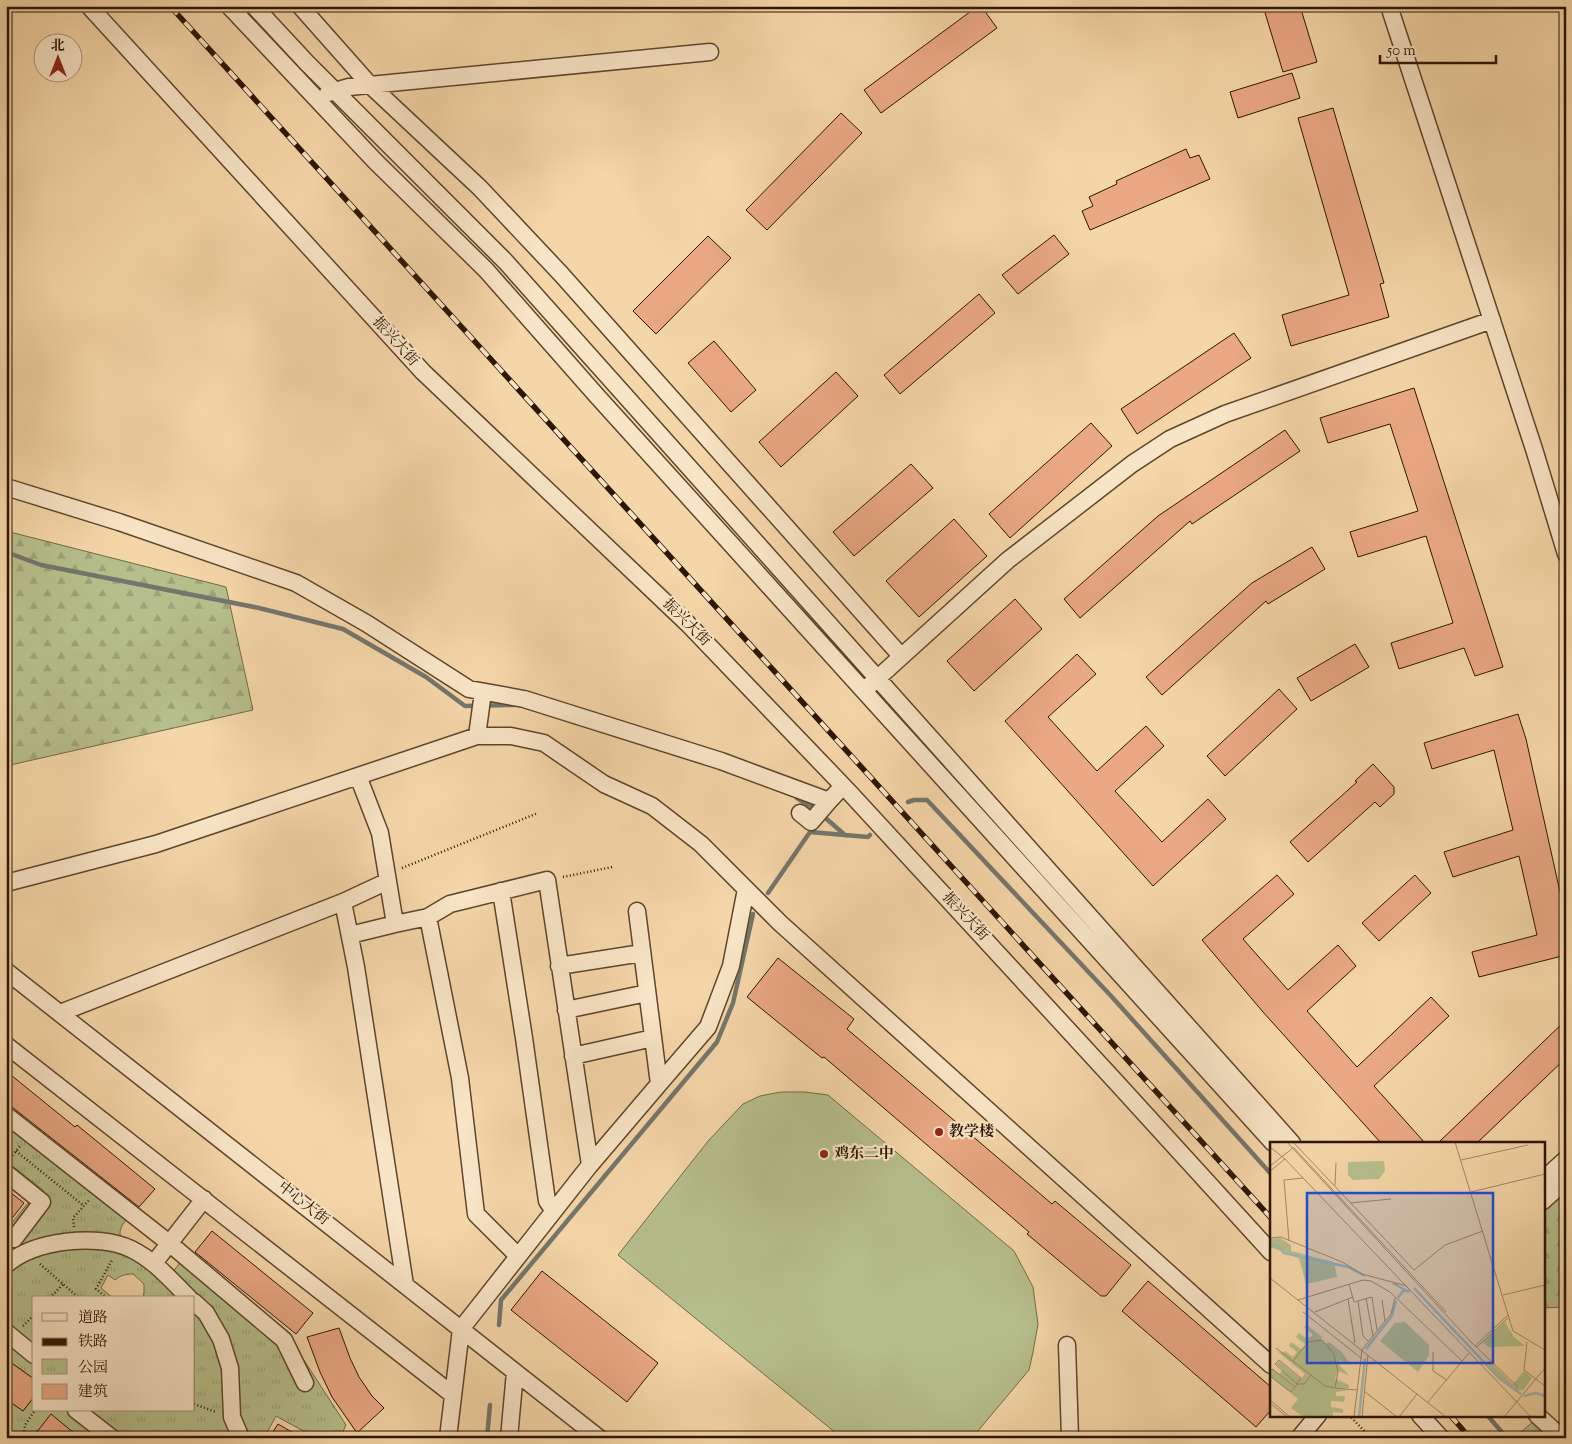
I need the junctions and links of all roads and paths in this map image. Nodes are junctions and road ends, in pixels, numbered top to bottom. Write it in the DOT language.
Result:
graph roads {
  1 [pos="89,6"];
  2 [pos="229,6"];
  3 [pos="254,6"];
  4 [pos="300,6"];
  5 [pos="1389,6"];
  6 [pos="710,52"];
  7 [pos="370,85"];
  8 [pos="334,90"];
  9 [pos="317,99"];
  10 [pos="1492,320"];
  11 [pos="6,487"];
  12 [pos="1566,554"];
  13 [pos="901,656"];
  14 [pos="864,691"];
  15 [pos="483,692"];
  16 [pos="477,736"];
  17 [pos="358,776"];
  18 [pos="843,786"];
  19 [pos="829,801"];
  20 [pos="538,812"];
  21 [pos="800,813"];
  22 [pos="612,867"];
  23 [pos="387,878"];
  24 [pos="546,880"];
  25 [pos="6,883"];
  26 [pos="746,889"];
  27 [pos="500,891"];
  28 [pos="343,902"];
  29 [pos="637,911"];
  30 [pos="428,918"];
  31 [pos="395,924"];
  32 [pos="350,935"];
  33 [pos="642,953"];
  34 [pos="560,966"];
  35 [pos="6,971"];
  36 [pos="647,994"];
  37 [pos="566,1010"];
  38 [pos="60,1013"];
  39 [pos="653,1038"];
  40 [pos="6,1045"];
  41 [pos="573,1056"];
  42 [pos="659,1084"];
  43 [pos="6,1115"];
  44 [pos="30,1134"];
  45 [pos="1272,1142"];
  46 [pos="1291,1142"];
  47 [pos="16,1151"];
  48 [pos="1566,1159"];
  49 [pos="6,1163"];
  50 [pos="590,1165"];
  51 [pos="6,1173"];
  52 [pos="1544,1179"];
  53 [pos="1566,1180"];
  54 [pos="100,1189"];
  55 [pos="204,1199"];
  56 [pos="1544,1201"];
  57 [pos="84,1206"];
  58 [pos="554,1211"];
  59 [pos="10,1236"];
  60 [pos="74,1242"];
  61 [pos="169,1243"];
  62 [pos="120,1245"];
  63 [pos="30,1251"];
  64 [pos="1270,1251"];
  65 [pos="518,1256"];
  66 [pos="154,1263"];
  67 [pos="6,1265"];
  68 [pos="63,1284"];
  69 [pos="405,1285"];
  70 [pos="52,1296"];
  71 [pos="77,1296"];
  72 [pos="105,1296"];
  73 [pos="187,1296"];
  74 [pos="195,1303"];
  75 [pos="461,1329"];
  76 [pos="6,1332"];
  77 [pos="1067,1345"];
  78 [pos="32,1353"];
  79 [pos="1270,1364"];
  80 [pos="516,1372"];
  81 [pos="305,1383"];
  82 [pos="453,1395"];
  83 [pos="195,1404"];
  84 [pos="34,1412"];
  85 [pos="79,1412"];
  86 [pos="1350,1416"];
  87 [pos="1421,1416"];
  88 [pos="1539,1416"];
  89 [pos="232,1417"];
  90 [pos="1314,1417"];
  91 [pos="23,1438"];
  92 [pos="112,1438"];
  93 [pos="241,1438"];
  94 [pos="448,1438"];
  95 [pos="509,1438"];
  96 [pos="599,1438"];
  97 [pos="1070,1438"];
  98 [pos="1299,1438"];
  99 [pos="1371,1438"];
  100 [pos="1441,1438"];
  101 [pos="1562,1438"];
  1 -- 18 [label="street, 振兴大街"];
  2 -- 9 [label="street"];
  3 -- 8 [label="street"];
  4 -- 7 [label="street"];
  5 -- 10 [label="street"];
  6 -- 7 [label="street"];
  7 -- 8 [label="street"];
  7 -- 13 [label="street"];
  8 -- 9 [label="street"];
  8 -- 46 [label="street"];
  9 -- 14 [label="street"];
  10 -- 12 [label="street"];
  10 -- 13 [label="street"];
  11 -- 15 [label="street"];
  13 -- 14 [label="street"];
  14 -- 45 [label="street"];
  15 -- 16 [label="street"];
  15 -- 19 [label="street"];
  16 -- 17 [label="street"];
  16 -- 26 [label="street"];
  17 -- 23 [label="street"];
  17 -- 25 [label="street"];
  18 -- 19 [label="street"];
  18 -- 64 [label="street, 振兴大街"];
  19 -- 21 [label="street"];
  20 -- 23 [label="path"];
  22 -- 24 [label="path"];
  23 -- 28 [label="street"];
  23 -- 31 [label="street"];
  24 -- 27 [label="street"];
  24 -- 34 [label="street"];
  26 -- 42 [label="street"];
  26 -- 79 [label="street"];
  27 -- 30 [label="street"];
  27 -- 58 [label="street"];
  28 -- 32 [label="street"];
  28 -- 38 [label="street"];
  29 -- 33 [label="street"];
  30 -- 31 [label="street"];
  30 -- 65 [label="street"];
  31 -- 32 [label="street"];
  32 -- 69 [label="street"];
  33 -- 34 [label="street"];
  33 -- 36 [label="street"];
  34 -- 37 [label="street"];
  35 -- 38 [label="street, 中心大街"];
  36 -- 37 [label="street"];
  36 -- 39 [label="street"];
  37 -- 41 [label="street"];
  38 -- 69 [label="street, 中心大街"];
  39 -- 41 [label="street"];
  39 -- 42 [label="street"];
  40 -- 55 [label="street"];
  41 -- 50 [label="street"];
  42 -- 50 [label="street"];
  43 -- 44 [label="street"];
  44 -- 47 [label="path"];
  44 -- 54 [label="street"];
  47 -- 49 [label="path"];
  47 -- 57 [label="path"];
  48 -- 52 [label="street"];
  50 -- 58 [label="street"];
  51 -- 59 [label="street"];
  53 -- 56 [label="street"];
  54 -- 57 [label="path"];
  54 -- 61 [label="street"];
  55 -- 61 [label="street"];
  55 -- 82 [label="street"];
  57 -- 60 [label="path"];
  58 -- 65 [label="street"];
  59 -- 63 [label="street"];
  60 -- 62 [label="street"];
  60 -- 63 [label="street"];
  61 -- 66 [label="street"];
  61 -- 81 [label="street"];
  62 -- 66 [label="street"];
  62 -- 72 [label="path"];
  63 -- 67 [label="street"];
  63 -- 68 [label="path"];
  65 -- 75 [label="street"];
  66 -- 73 [label="street"];
  68 -- 70 [label="path"];
  68 -- 71 [label="path"];
  69 -- 75 [label="street, 中心大街"];
  74 -- 89 [label="street"];
  75 -- 80 [label="street, 中心大街"];
  75 -- 82 [label="street"];
  76 -- 78 [label="street"];
  77 -- 97 [label="street"];
  80 -- 95 [label="street"];
  80 -- 96 [label="street, 中心大街"];
  82 -- 94 [label="street"];
  83 -- 89 [label="path"];
  84 -- 91 [label="path"];
  85 -- 92 [label="street"];
  86 -- 99 [label="path"];
  87 -- 100 [label="street"];
  88 -- 101 [label="street"];
  89 -- 93 [label="street"];
  90 -- 98 [label="street"];
}
